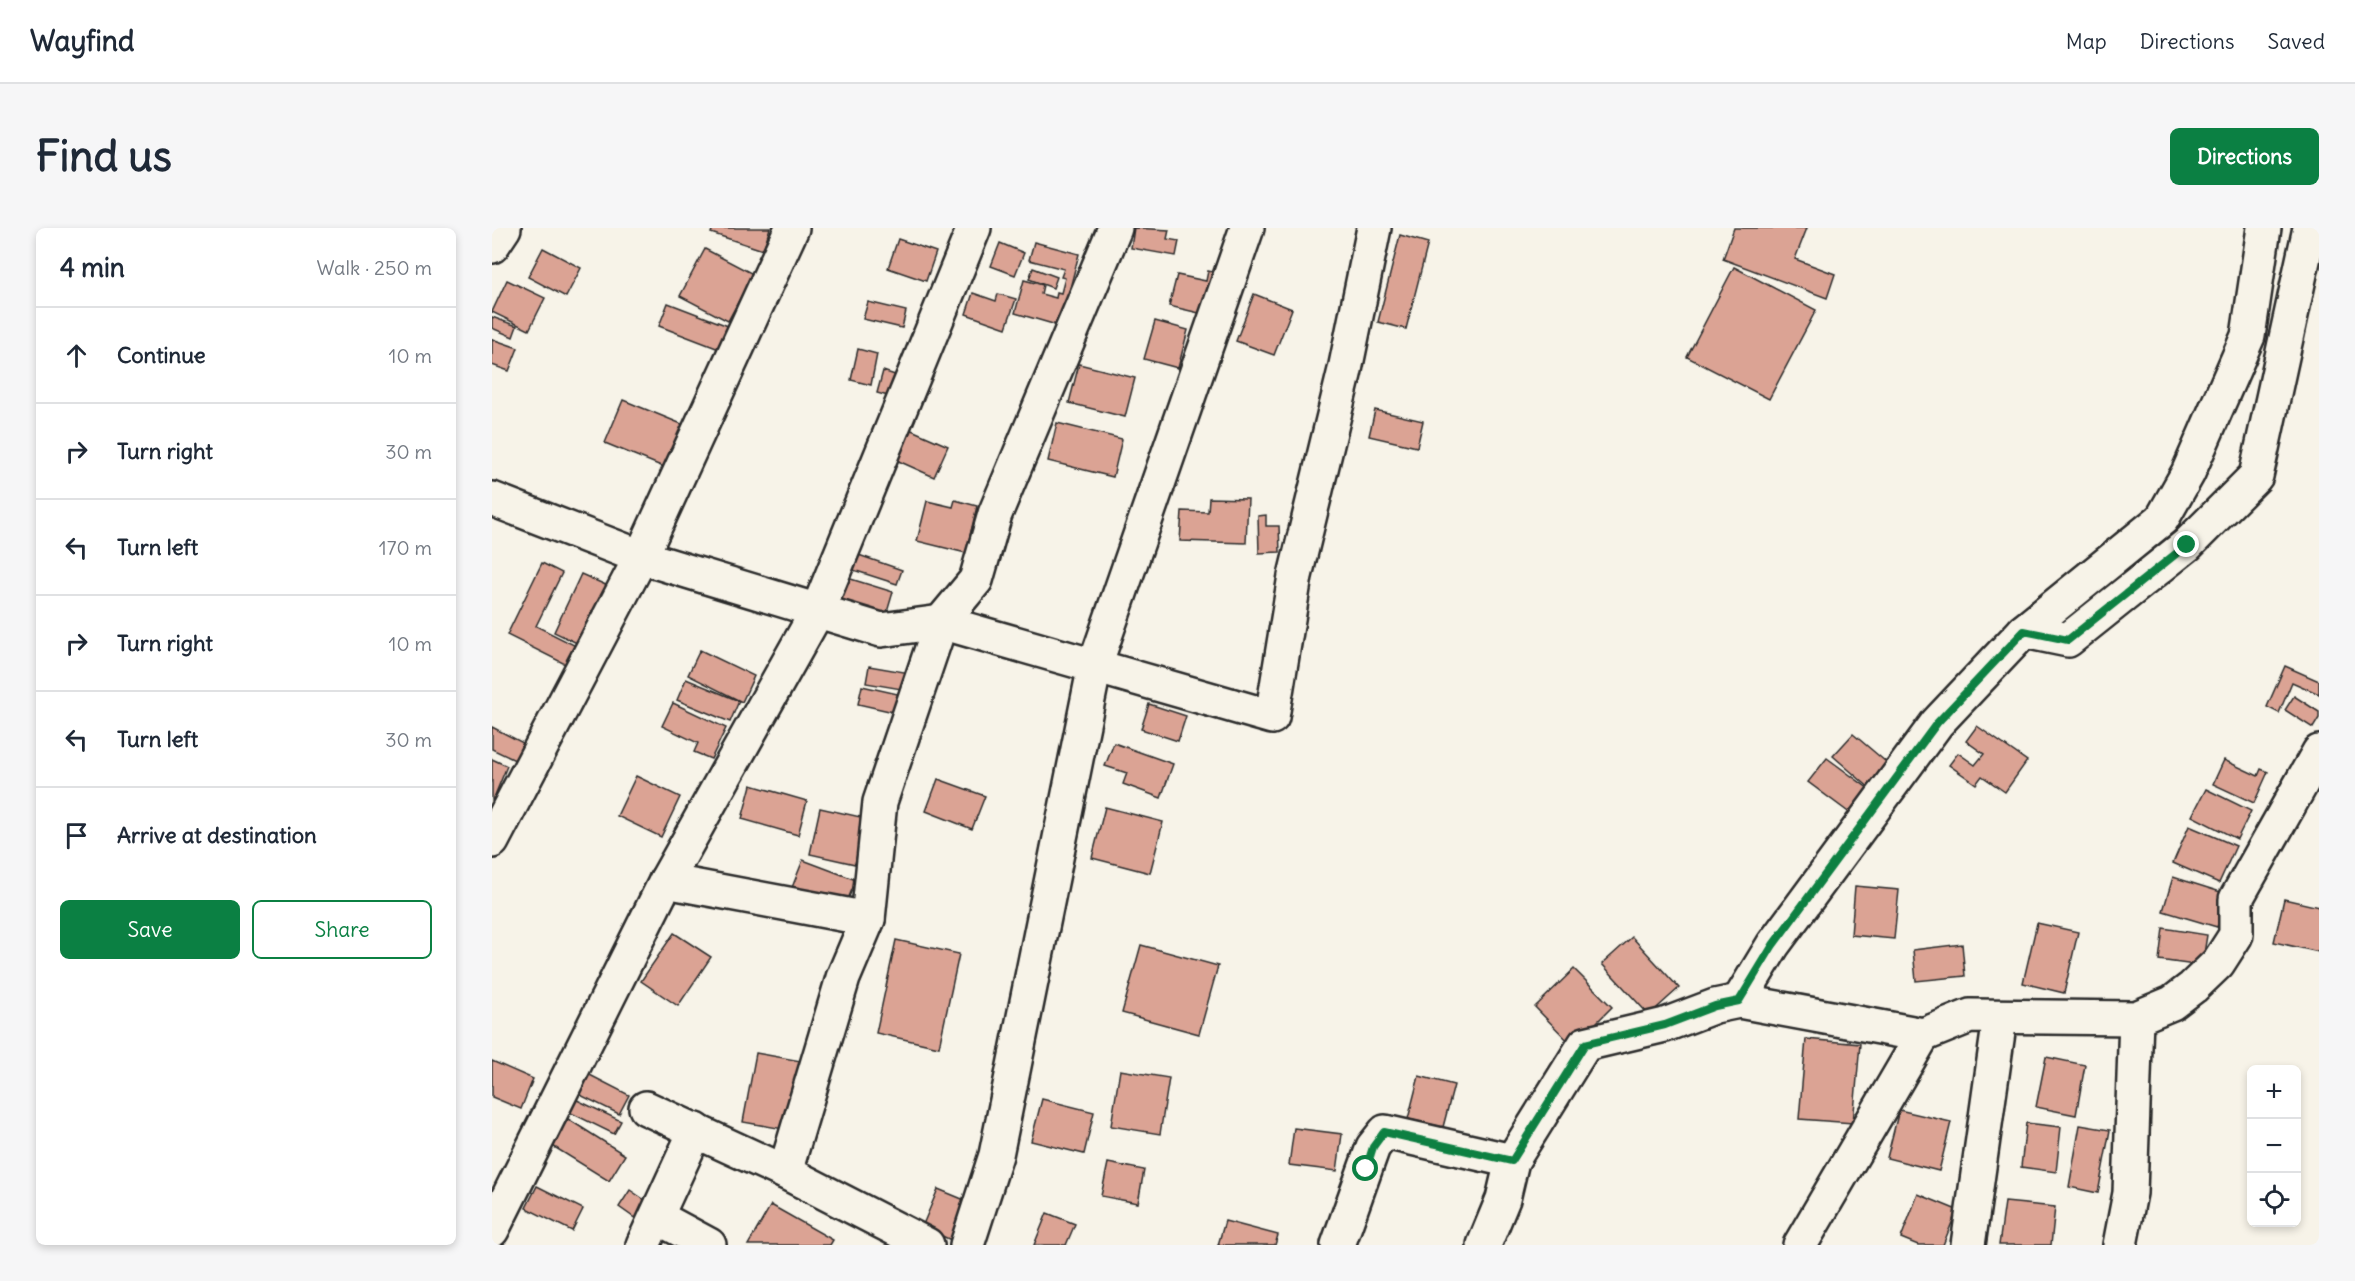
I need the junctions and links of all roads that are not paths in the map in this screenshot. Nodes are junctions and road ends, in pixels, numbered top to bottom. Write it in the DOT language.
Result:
graph roads {
  1 [pos="504,228"];
  2 [pos="792,228"];
  3 [pos="974,228"];
  4 [pos="1115,228"];
  5 [pos="1247,228"];
  6 [pos="1374,228"];
  7 [pos="2264,228"];
  8 [pos="2310,228"];
  9 [pos="492,246"];
  10 [pos="498,510"];
  11 [pos="642,557"];
  12 [pos="818,610"];
  13 [pos="941,622"];
  14 [pos="2024,631"];
  15 [pos="1095,665"];
  16 [pos="2314,772"];
  17 [pos="492,841"];
  18 [pos="666,881"];
  19 [pos="868,919"];
  20 [pos="1739,1001"];
  21 [pos="2000,1018"];
  22 [pos="2136,1018"];
  23 [pos="1923,1035"];
  24 [pos="646,1108"];
  25 [pos="696,1130"];
  26 [pos="1512,1161"];
  27 [pos="785,1172"];
  28 [pos="657,1217"];
  29 [pos="492,1230"];
  30 [pos="643,1245"];
  31 [pos="709,1245"];
  32 [pos="927,1245"];
  33 [pos="967,1245"];
  34 [pos="1338,1245"];
  35 [pos="1484,1245"];
  36 [pos="1800,1245"];
  37 [pos="1968,1245"];
  38 [pos="2120,1245"];
  1 -- 9 [label="street"];
  2 -- 11 [label="street"];
  3 -- 12 [label="street"];
  4 -- 13 [label="street"];
  5 -- 15 [label="street"];
  6 -- 15 [label="street"];
  7 -- 14 [label="street"];
  8 -- 14 [label="street"];
  10 -- 11 [label="street"];
  11 -- 12 [label="street"];
  11 -- 17 [label="street"];
  12 -- 13 [label="street"];
  12 -- 18 [label="street"];
  13 -- 15 [label="street"];
  13 -- 19 [label="street"];
  14 -- 20 [label="street"];
  15 -- 33 [label="street"];
  16 -- 22 [label="street"];
  18 -- 19 [label="street"];
  18 -- 29 [label="street"];
  19 -- 27 [label="street"];
  20 -- 23 [label="street"];
  20 -- 26 [label="street"];
  21 -- 22 [label="street"];
  21 -- 23 [label="street"];
  21 -- 37 [label="street"];
  22 -- 38 [label="street"];
  23 -- 36 [label="street"];
  24 -- 25 [label="street"];
  25 -- 27 [label="street"];
  25 -- 28 [label="street"];
  26 -- 34 [label="street"];
  26 -- 35 [label="street"];
  27 -- 32 [label="street"];
  28 -- 30 [label="street"];
  28 -- 31 [label="street"];
}
